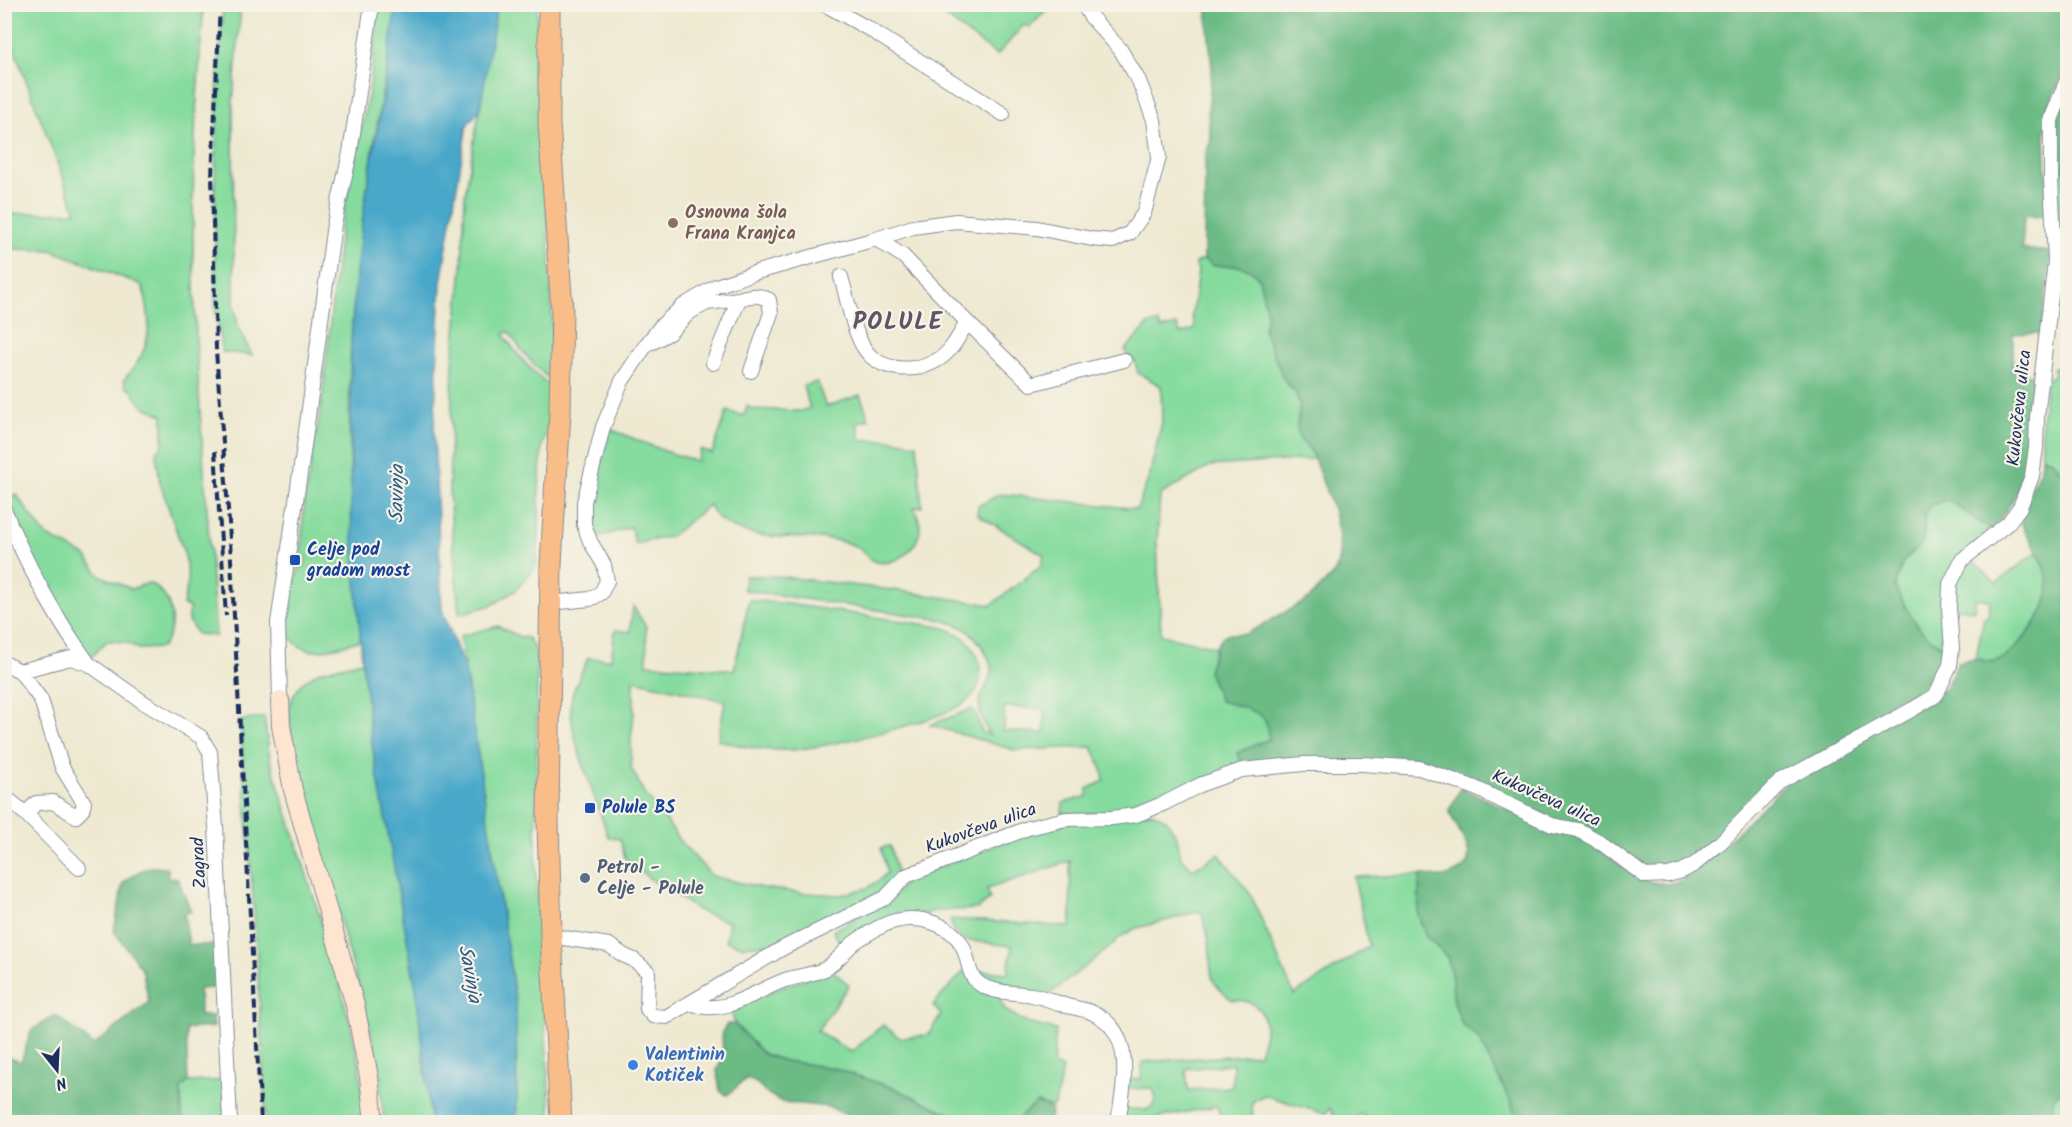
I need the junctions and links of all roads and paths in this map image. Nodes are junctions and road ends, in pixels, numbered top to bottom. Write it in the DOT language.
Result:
graph roads {
  1 [pos="372,4"];
  2 [pos="549,4"];
  3 [pos="824,4"];
  4 [pos="1083,4"];
  5 [pos="2067,77"];
  6 [pos="1003,114"];
  7 [pos="876,239"];
  8 [pos="841,277"];
  9 [pos="739,299"];
  10 [pos="967,322"];
  11 [pos="645,345"];
  12 [pos="1124,360"];
  13 [pos="713,363"];
  14 [pos="751,371"];
  15 [pos="4,509"];
  16 [pos="551,603"];
  17 [pos="4,663"];
  18 [pos="89,664"];
  19 [pos="20,670"];
  20 [pos="280,700"];
  21 [pos="4,796"];
  22 [pos="26,814"];
  23 [pos="79,868"];
  24 [pos="551,936"];
  25 [pos="691,1003"];
  26 [pos="231,1122"];
  27 [pos="374,1122"];
  28 [pos="561,1122"];
  29 [pos="1118,1122"];
  1 -- 20 [label="street"];
  2 -- 16 [label="main road"];
  3 -- 6 [label="street"];
  4 -- 7 [label="street"];
  5 -- 25 [label="street, Kukovčeva ulica"];
  7 -- 10 [label="street"];
  7 -- 11 [label="street"];
  8 -- 10 [label="street"];
  9 -- 11 [label="street"];
  9 -- 13 [label="street"];
  9 -- 14 [label="street"];
  10 -- 12 [label="street"];
  11 -- 16 [label="street"];
  15 -- 18 [label="street, Zagrad"];
  16 -- 24 [label="main road"];
  17 -- 19 [label="street"];
  18 -- 19 [label="street, Zagrad"];
  18 -- 26 [label="street, Zagrad"];
  19 -- 22 [label="street"];
  20 -- 27 [label="street"];
  21 -- 22 [label="street"];
  22 -- 23 [label="street"];
  24 -- 25 [label="street, Kukovčeva ulica"];
  24 -- 28 [label="main road"];
  25 -- 29 [label="street"];
}
